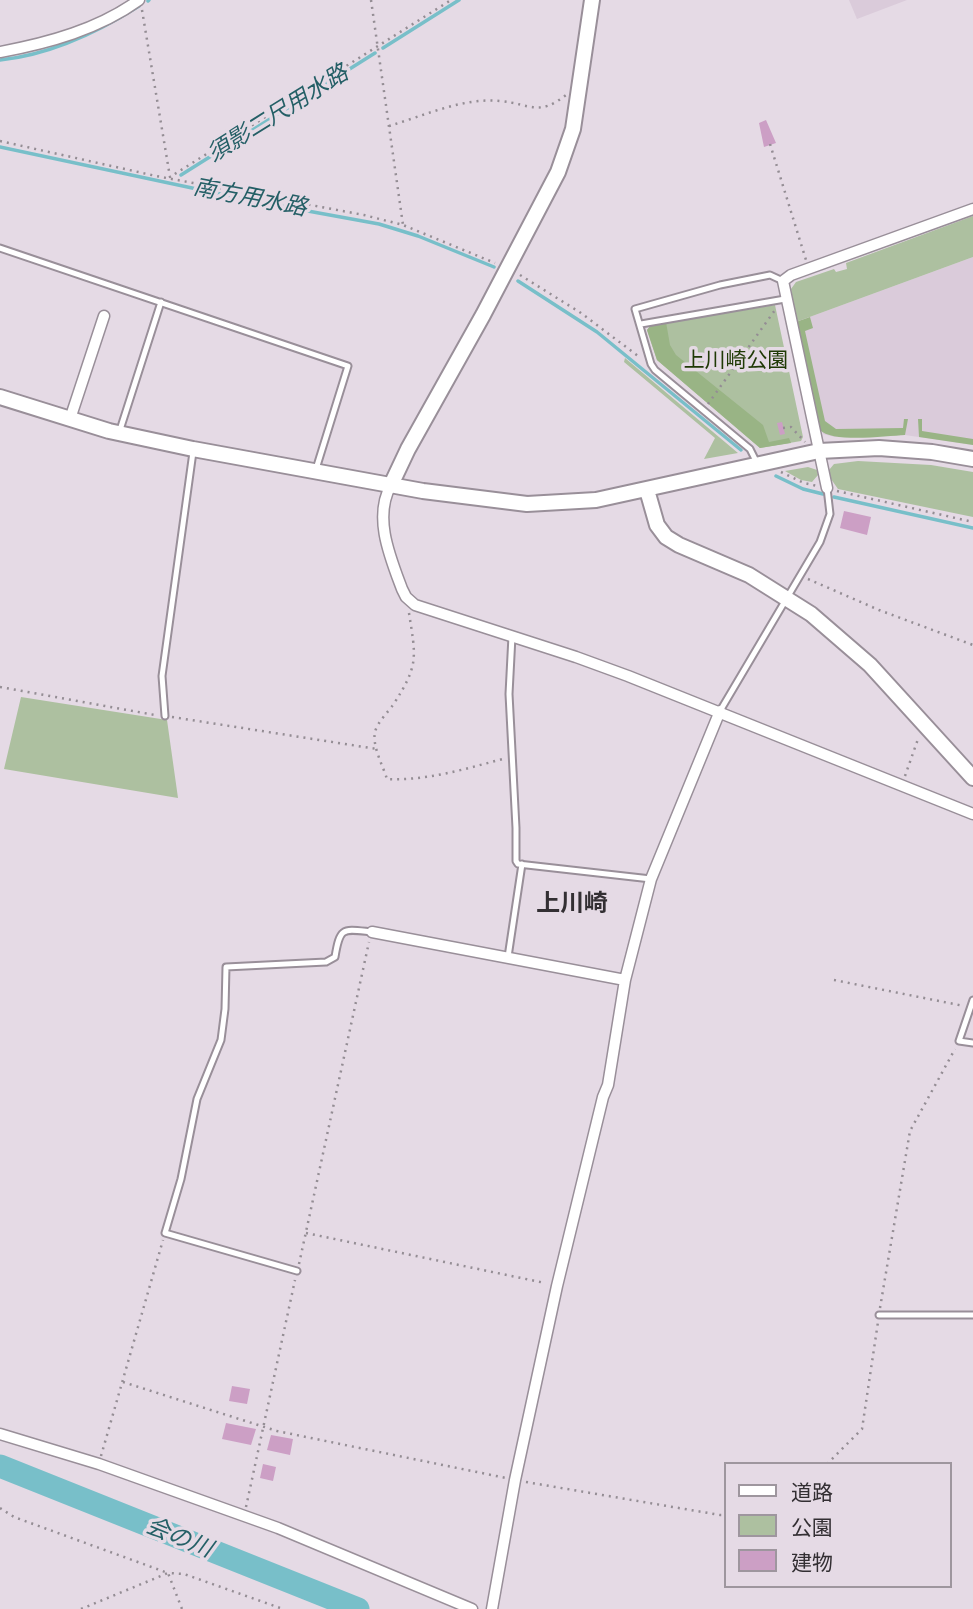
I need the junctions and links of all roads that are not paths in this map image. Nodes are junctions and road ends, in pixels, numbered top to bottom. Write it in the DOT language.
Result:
graph roads {
  1 [pos="140,0"];
  2 [pos="592,0"];
  3 [pos="0,52"];
  4 [pos="973,209"];
  5 [pos="0,248"];
  6 [pos="783,281"];
  7 [pos="161,302"];
  8 [pos="782,304"];
  9 [pos="104,316"];
  10 [pos="641,324"];
  11 [pos="0,397"];
  12 [pos="70,419"];
  13 [pos="119,433"];
  14 [pos="194,449"];
  15 [pos="818,451"];
  16 [pos="973,459"];
  17 [pos="757,464"];
  18 [pos="315,472"];
  19 [pos="391,485"];
  20 [pos="827,488"];
  21 [pos="647,490"];
  22 [pos="788,597"];
  23 [pos="512,636"];
  24 [pos="720,711"];
  25 [pos="165,716"];
  26 [pos="973,778"];
  27 [pos="973,814"];
  28 [pos="522,864"];
  29 [pos="651,879"];
  30 [pos="372,932"];
  31 [pos="508,957"];
  32 [pos="625,980"];
  33 [pos="973,1000"];
  34 [pos="973,1043"];
  35 [pos="297,1271"];
  36 [pos="879,1315"];
  37 [pos="973,1315"];
  38 [pos="0,1434"];
  39 [pos="472,1609"];
  40 [pos="492,1609"];
  1 -- 3 [label="street"];
  2 -- 19 [label="street"];
  4 -- 6 [label="street"];
  5 -- 7 [label="lane"];
  6 -- 8 [label="street"];
  6 -- 10 [label="lane"];
  7 -- 13 [label="lane"];
  7 -- 18 [label="lane"];
  8 -- 10 [label="lane"];
  8 -- 15 [label="street"];
  9 -- 12 [label="street"];
  10 -- 17 [label="lane"];
  11 -- 12 [label="street"];
  12 -- 13 [label="street"];
  13 -- 14 [label="street"];
  14 -- 18 [label="street"];
  14 -- 25 [label="lane"];
  15 -- 16 [label="street"];
  15 -- 17 [label="street"];
  15 -- 20 [label="street"];
  17 -- 21 [label="street"];
  18 -- 19 [label="street"];
  19 -- 21 [label="street"];
  19 -- 23 [label="street"];
  20 -- 22 [label="lane"];
  21 -- 22 [label="street"];
  22 -- 24 [label="lane"];
  22 -- 26 [label="street"];
  23 -- 24 [label="street"];
  23 -- 28 [label="lane"];
  24 -- 27 [label="street"];
  24 -- 29 [label="street"];
  28 -- 29 [label="lane"];
  28 -- 31 [label="lane"];
  29 -- 32 [label="street"];
  30 -- 31 [label="street"];
  30 -- 35 [label="lane"];
  31 -- 32 [label="street"];
  32 -- 40 [label="street"];
  33 -- 34 [label="lane"];
  36 -- 37 [label="lane"];
  38 -- 39 [label="street"];
}
